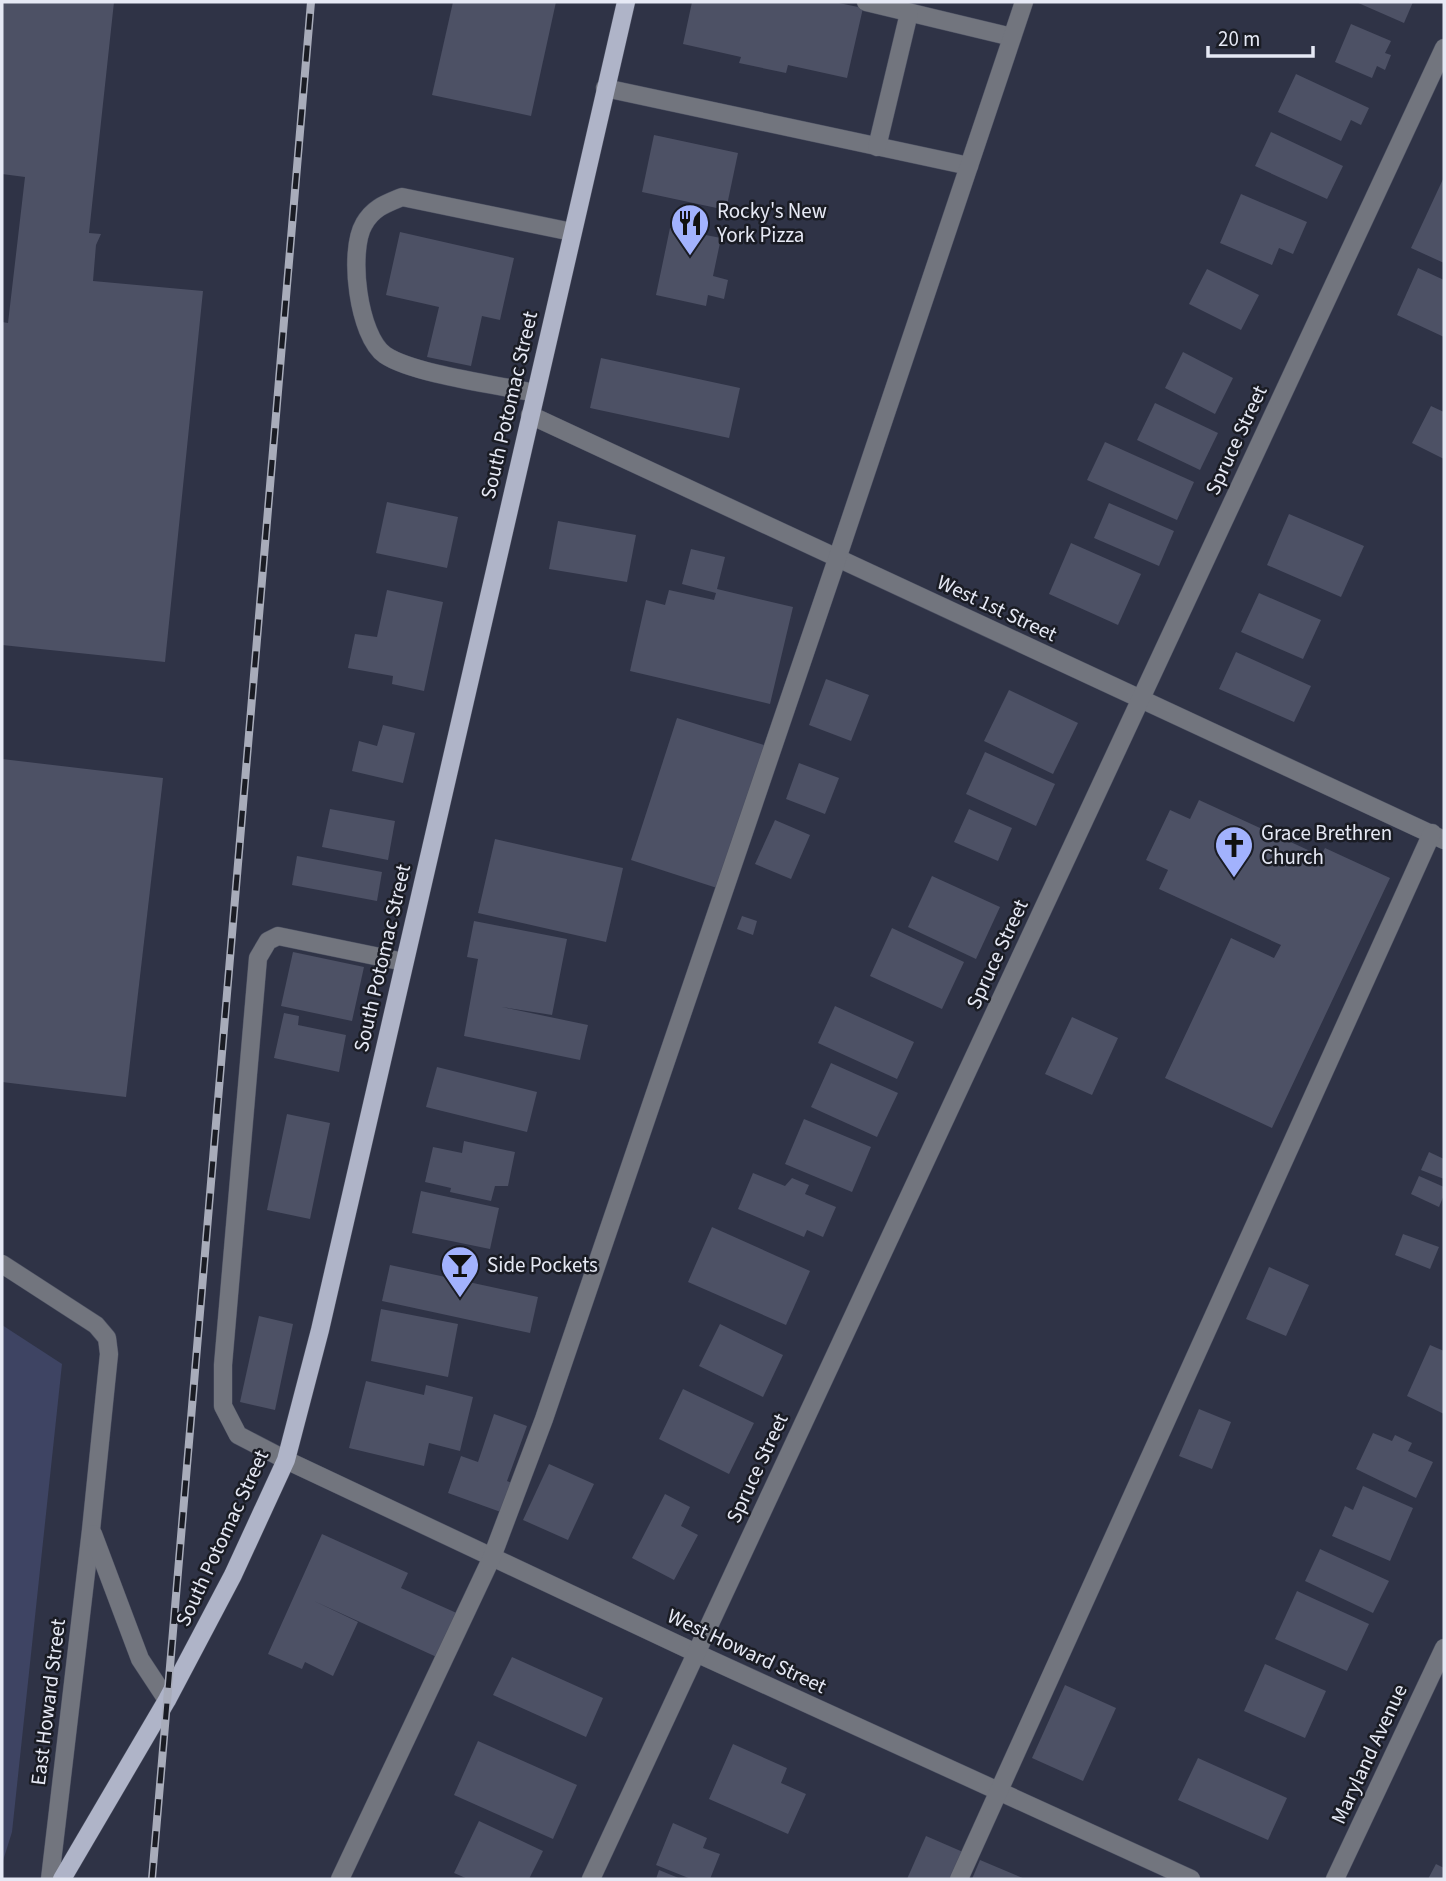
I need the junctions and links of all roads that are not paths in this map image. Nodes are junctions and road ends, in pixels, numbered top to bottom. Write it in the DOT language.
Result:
graph roads {
  1 [pos="626,2"];
  2 [pos="866,2"];
  3 [pos="1024,2"];
  4 [pos="909,13"];
  5 [pos="1012,37"];
  6 [pos="1444,48"];
  7 [pos="605,88"];
  8 [pos="877,147"];
  9 [pos="969,166"];
  10 [pos="572,232"];
  11 [pos="535,393"];
  12 [pos="530,415"];
  13 [pos="837,558"];
  14 [pos="1140,700"];
  15 [pos="1438,836"];
  16 [pos="404,962"];
  17 [pos="2,1264"];
  18 [pos="286,1460"];
  19 [pos="91,1530"];
  20 [pos="492,1557"];
  21 [pos="1444,1648"];
  22 [pos="696,1653"];
  23 [pos="167,1700"];
  24 [pos="1000,1792"];
  25 [pos="50,1879"];
  26 [pos="62,1879"];
  27 [pos="340,1879"];
  28 [pos="591,1879"];
  29 [pos="959,1879"];
  30 [pos="1191,1879"];
  31 [pos="1335,1879"];
  1 -- 7 [label="main road, South Potomac Street"];
  2 -- 4 [label="street"];
  3 -- 5 [label="street"];
  4 -- 5 [label="street"];
  4 -- 8 [label="street"];
  5 -- 9 [label="street"];
  6 -- 14 [label="street, Spruce Street"];
  7 -- 8 [label="street"];
  7 -- 10 [label="main road, South Potomac Street"];
  8 -- 9 [label="street"];
  9 -- 13 [label="street"];
  10 -- 11 [label="main road, South Potomac Street"];
  10 -- 11 [label="street"];
  11 -- 12 [label="main road, South Potomac Street"];
  12 -- 13 [label="street, West 1st Street"];
  12 -- 16 [label="main road, South Potomac Street"];
  13 -- 14 [label="street, West 1st Street"];
  13 -- 20 [label="street"];
  14 -- 15 [label="street, West 1st Street"];
  14 -- 22 [label="street, Spruce Street"];
  15 -- 24 [label="street"];
  16 -- 18 [label="main road, South Potomac Street"];
  16 -- 18 [label="street, West Howard Street"];
  17 -- 19 [label="street, East Howard Street"];
  18 -- 20 [label="street, West Howard Street"];
  18 -- 23 [label="main road, South Potomac Street"];
  19 -- 23 [label="street, East Howard Street"];
  19 -- 25 [label="street, East Howard Street"];
  20 -- 22 [label="street, West Howard Street"];
  20 -- 27 [label="street"];
  21 -- 31 [label="street, Maryland Avenue"];
  22 -- 24 [label="street, West Howard Street"];
  22 -- 28 [label="street, Spruce Street"];
  23 -- 26 [label="main road, South Potomac Street"];
  24 -- 29 [label="street"];
  24 -- 30 [label="street, West Howard Street"];
}
